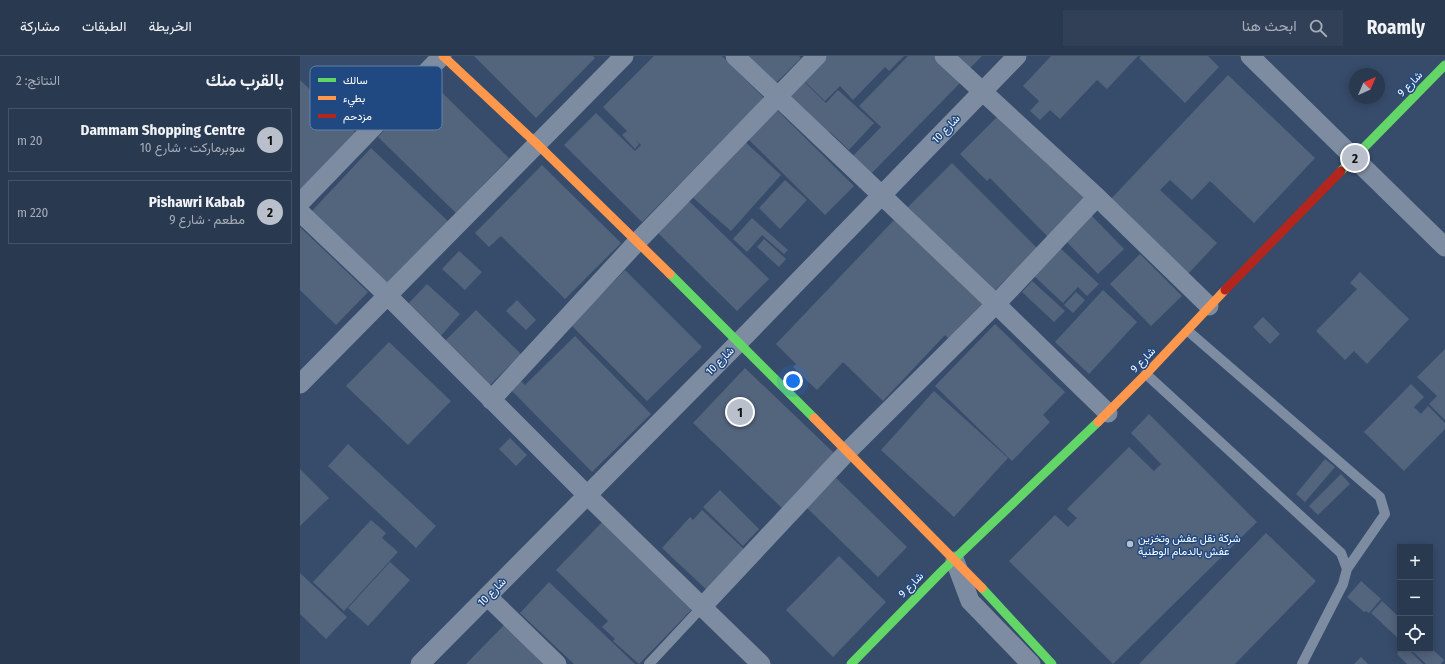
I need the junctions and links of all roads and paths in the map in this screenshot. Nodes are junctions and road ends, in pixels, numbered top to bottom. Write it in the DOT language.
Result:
graph roads {
  1 [pos="443,56"];
  2 [pos="736,56"];
  3 [pos="817,56"];
  4 [pos="944,56"];
  5 [pos="1017,56"];
  6 [pos="1250,56"];
  7 [pos="614,59"];
  8 [pos="1445,65"];
  9 [pos="433,66"];
  10 [pos="983,91"];
  11 [pos="778,97"];
  12 [pos="371,130"];
  13 [pos="537,144"];
  14 [pos="1354,158"];
  15 [pos="881,196"];
  16 [pos="1097,197"];
  17 [pos="300,203"];
  18 [pos="300,212"];
  19 [pos="637,242"];
  20 [pos="1445,247"];
  21 [pos="388,296"];
  22 [pos="996,304"];
  23 [pos="1209,306"];
  24 [pos="1188,331"];
  25 [pos="739,342"];
  26 [pos="1146,374"];
  27 [pos="300,384"];
  28 [pos="491,400"];
  29 [pos="1108,413"];
  30 [pos="848,451"];
  31 [pos="587,496"];
  32 [pos="954,558"];
  33 [pos="1348,568"];
  34 [pos="487,596"];
  35 [pos="702,607"];
  36 [pos="420,664"];
  37 [pos="557,664"];
  38 [pos="648,664"];
  39 [pos="761,664"];
  40 [pos="851,664"];
  41 [pos="1031,664"];
  42 [pos="1052,664"];
  43 [pos="1302,664"];
  1 -- 9 [label="street"];
  1 -- 13 [label="street"];
  2 -- 11 [label="street"];
  3 -- 11 [label="street"];
  4 -- 10 [label="street"];
  5 -- 10 [label="street, شارع 10"];
  6 -- 14 [label="street"];
  7 -- 13 [label="street"];
  8 -- 14 [label="street, شارع 9"];
  10 -- 15 [label="street, شارع 10"];
  10 -- 16 [label="street"];
  11 -- 15 [label="street"];
  11 -- 19 [label="street"];
  12 -- 17 [label="street"];
  13 -- 19 [label="street"];
  13 -- 21 [label="street"];
  14 -- 20 [label="street"];
  14 -- 23 [label="street, شارع 9"];
  15 -- 22 [label="street"];
  15 -- 25 [label="street, شارع 10"];
  16 -- 22 [label="street"];
  16 -- 23 [label="street"];
  18 -- 21 [label="street"];
  19 -- 25 [label="street"];
  19 -- 28 [label="street"];
  21 -- 27 [label="street"];
  21 -- 28 [label="street"];
  22 -- 29 [label="street"];
  22 -- 30 [label="street"];
  23 -- 24 [label="street, شارع 9"];
  24 -- 26 [label="street, شارع 9"];
  24 -- 33 [label="lane"];
  25 -- 30 [label="street"];
  25 -- 31 [label="street, شارع 10"];
  26 -- 29 [label="street, شارع 9"];
  26 -- 33 [label="lane"];
  28 -- 31 [label="street"];
  29 -- 32 [label="street, شارع 9"];
  30 -- 32 [label="street"];
  30 -- 35 [label="street"];
  31 -- 34 [label="street, شارع 10"];
  31 -- 35 [label="street"];
  32 -- 40 [label="street, شارع 9"];
  32 -- 41 [label="street"];
  32 -- 42 [label="street"];
  33 -- 43 [label="lane"];
  34 -- 36 [label="street, شارع 10"];
  34 -- 37 [label="street"];
  35 -- 38 [label="lane"];
  35 -- 39 [label="street"];
}
